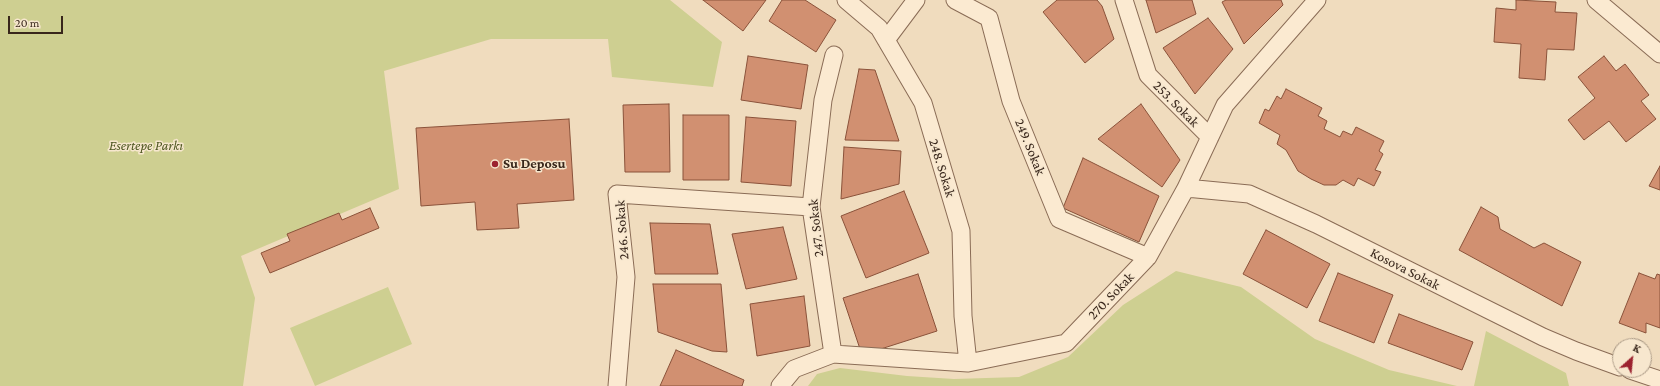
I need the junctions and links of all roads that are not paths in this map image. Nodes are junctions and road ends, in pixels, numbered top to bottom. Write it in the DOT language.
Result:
graph roads {
  1 [pos="846,0"];
  2 [pos="916,0"];
  3 [pos="955,0"];
  4 [pos="1124,0"];
  5 [pos="1318,0"];
  6 [pos="1596,0"];
  7 [pos="886,40"];
  8 [pos="1660,54"];
  9 [pos="834,55"];
  10 [pos="1210,137"];
  11 [pos="1186,188"];
  12 [pos="811,207"];
  13 [pos="1148,257"];
  14 [pos="834,354"];
  15 [pos="968,363"];
  16 [pos="1612,364"];
  17 [pos="617,386"];
  18 [pos="780,386"];
  1 -- 7 [label="street, 248. Sokak"];
  2 -- 7 [label="street"];
  3 -- 13 [label="street, 249. Sokak"];
  4 -- 10 [label="street, 253. Sokak"];
  5 -- 10 [label="street, 270. Sokak"];
  6 -- 8 [label="street"];
  7 -- 15 [label="street, 248. Sokak"];
  9 -- 12 [label="street, 247. Sokak"];
  10 -- 11 [label="street, 270. Sokak"];
  11 -- 13 [label="street, 270. Sokak"];
  11 -- 16 [label="street, Kosova Sokak"];
  12 -- 14 [label="street, 247. Sokak"];
  12 -- 17 [label="street, 246. Sokak"];
  13 -- 15 [label="street, 270. Sokak"];
  14 -- 15 [label="street, 270. Sokak"];
  14 -- 18 [label="street, 270. Sokak"];
}
